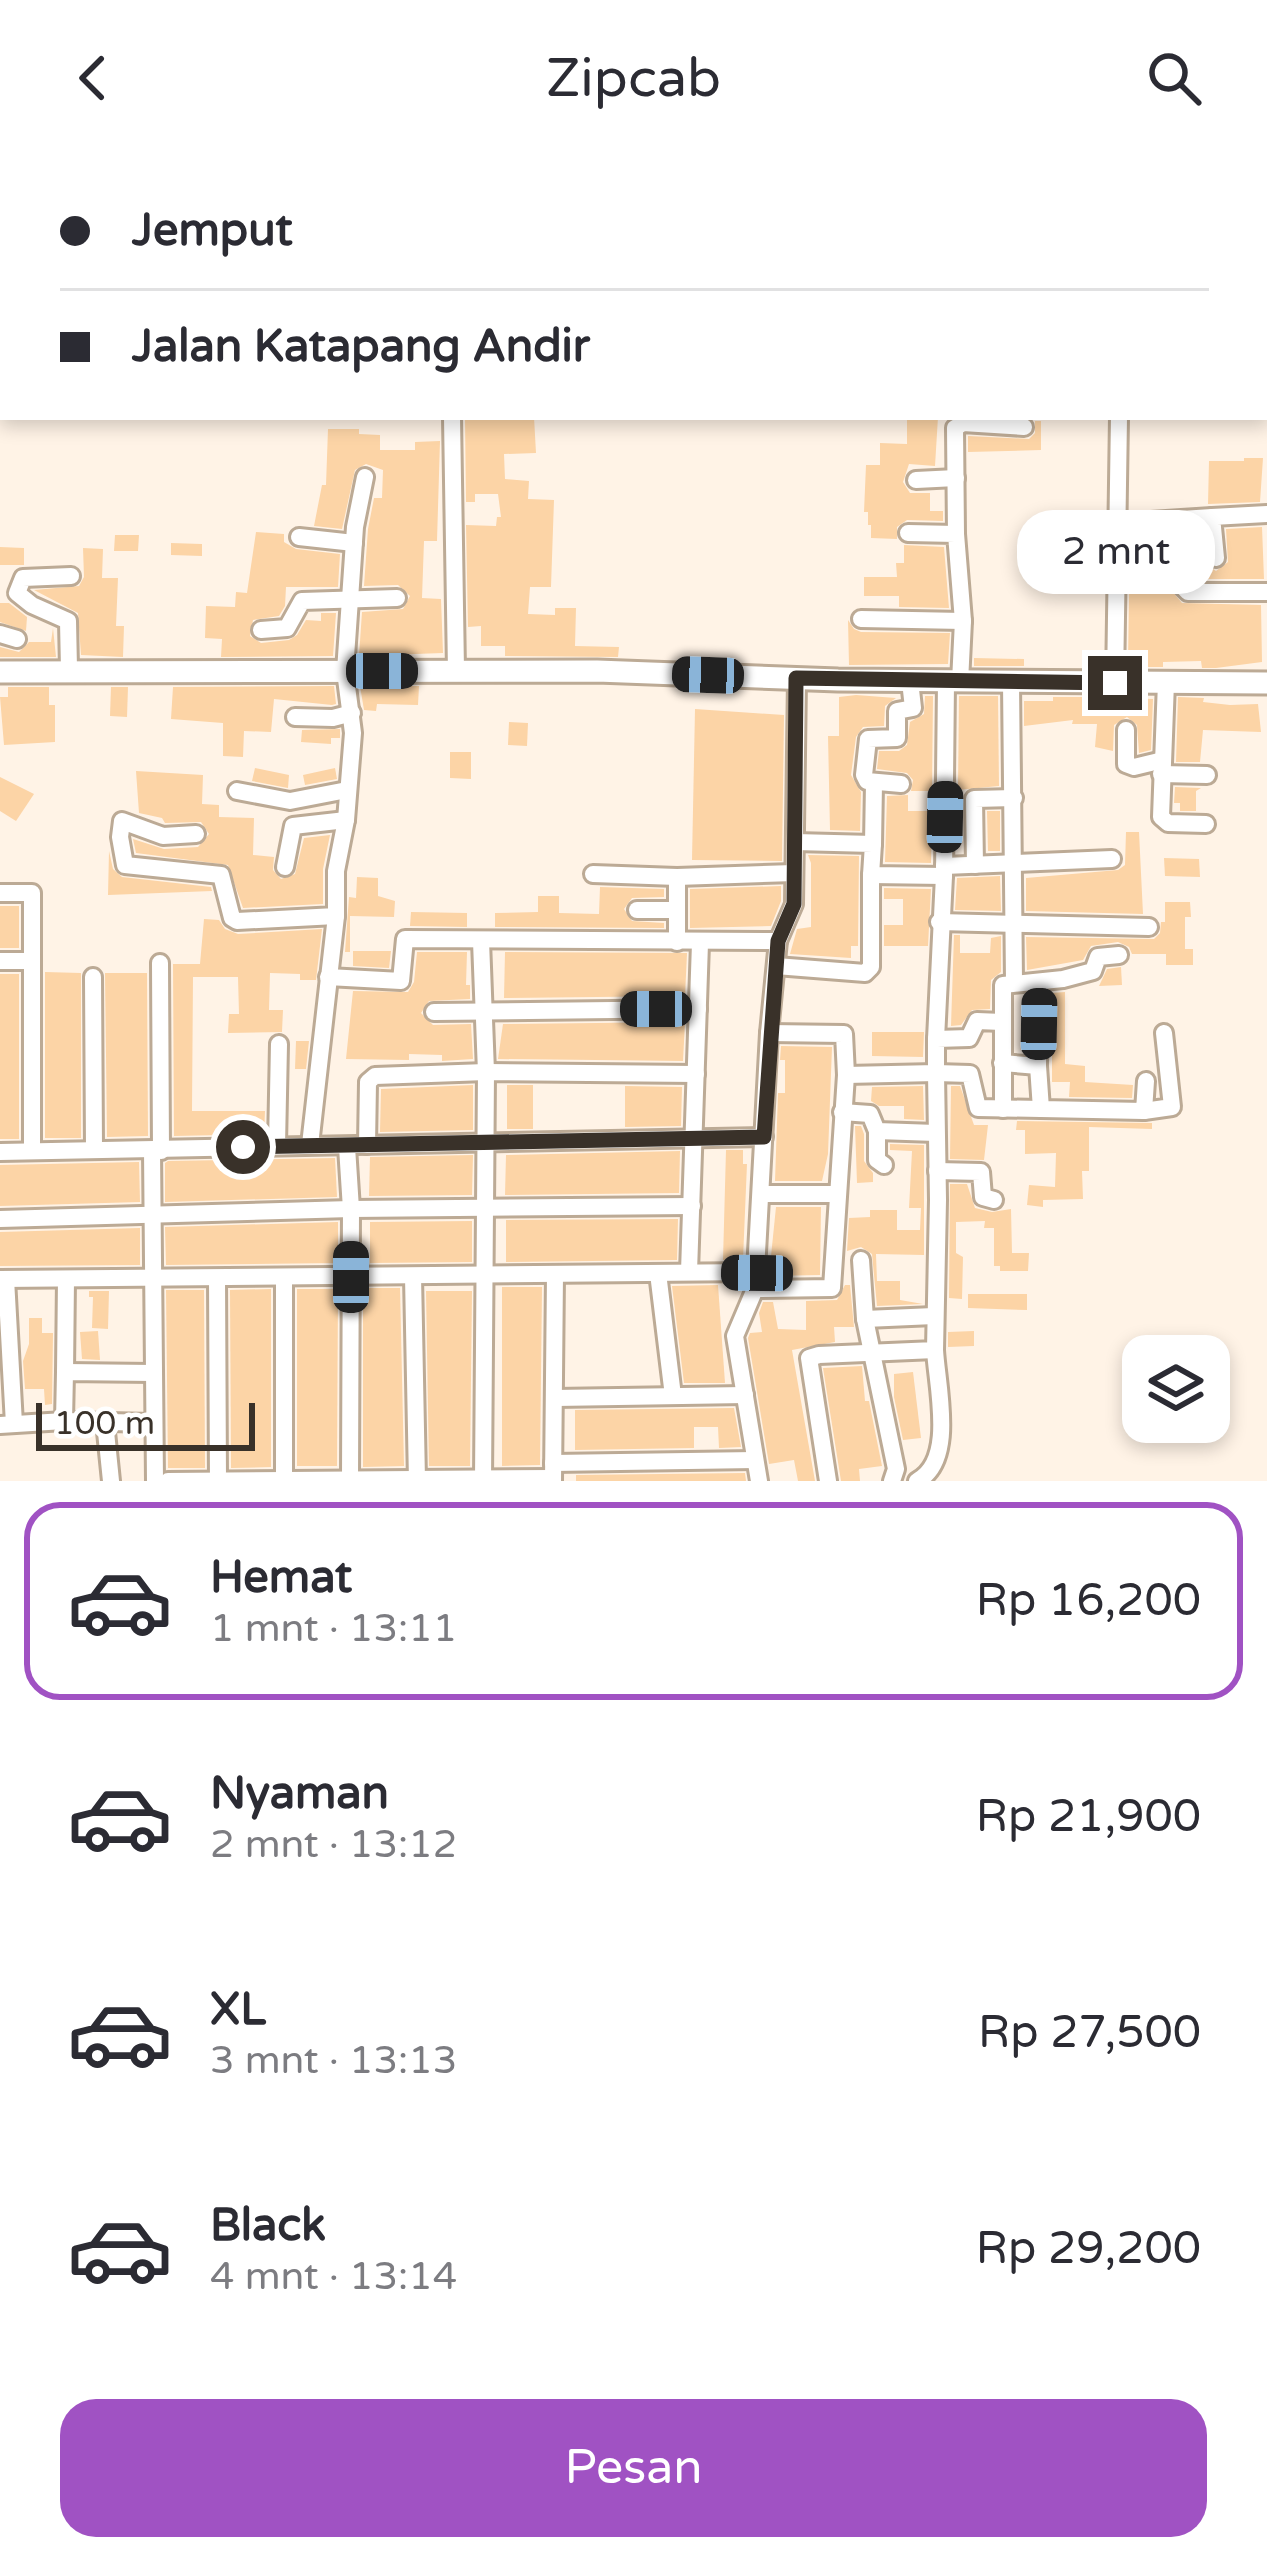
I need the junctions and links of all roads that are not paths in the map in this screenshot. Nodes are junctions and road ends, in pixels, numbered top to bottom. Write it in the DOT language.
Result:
graph roads {
  1 [pos="452,420"];
  2 [pos="1119,420"];
  3 [pos="1024,428"];
  4 [pos="365,477"];
  5 [pos="956,478"];
  6 [pos="916,480"];
  7 [pos="1267,514"];
  8 [pos="1212,517"];
  9 [pos="1120,523"];
  10 [pos="908,533"];
  11 [pos="956,533"];
  12 [pos="299,537"];
  13 [pos="354,542"];
  14 [pos="1216,558"];
  15 [pos="1178,561"];
  16 [pos="71,576"];
  17 [pos="1267,592"];
  18 [pos="351,598"];
  19 [pos="397,598"];
  20 [pos="861,619"];
  21 [pos="963,621"];
  22 [pos="261,630"];
  23 [pos="69,669"];
  24 [pos="345,670"];
  25 [pos="456,671"];
  26 [pos="0,672"];
  27 [pos="796,678"];
  28 [pos="910,681"];
  29 [pos="953,682"];
  30 [pos="1011,682"];
  31 [pos="1166,682"];
  32 [pos="1267,682"];
  33 [pos="1115,683"];
  34 [pos="352,713"];
  35 [pos="296,718"];
  36 [pos="1126,730"];
  37 [pos="1162,766"];
  38 [pos="1207,775"];
  39 [pos="874,783"];
  40 [pos="901,784"];
  41 [pos="347,790"];
  42 [pos="237,791"];
  43 [pos="1014,798"];
  44 [pos="346,820"];
  45 [pos="1206,824"];
  46 [pos="196,834"];
  47 [pos="795,842"];
  48 [pos="873,844"];
  49 [pos="1112,859"];
  50 [pos="1013,862"];
  51 [pos="975,865"];
  52 [pos="285,867"];
  53 [pos="944,871"];
  54 [pos="794,873"];
  55 [pos="592,874"];
  56 [pos="871,875"];
  57 [pos="677,878"];
  58 [pos="0,893"];
  59 [pos="637,910"];
  60 [pos="676,910"];
  61 [pos="336,916"];
  62 [pos="939,922"];
  63 [pos="1013,926"];
  64 [pos="1149,927"];
  65 [pos="481,941"];
  66 [pos="778,941"];
  67 [pos="677,942"];
  68 [pos="700,943"];
  69 [pos="1119,955"];
  70 [pos="0,961"];
  71 [pos="32,961"];
  72 [pos="160,963"];
  73 [pos="776,967"];
  74 [pos="93,977"];
  75 [pos="328,977"];
  76 [pos="1014,981"];
  77 [pos="1039,983"];
  78 [pos="698,1009"];
  79 [pos="484,1011"];
  80 [pos="434,1012"];
  81 [pos="1002,1022"];
  82 [pos="769,1033"];
  83 [pos="1164,1033"];
  84 [pos="937,1039"];
  85 [pos="279,1044"];
  86 [pos="1002,1063"];
  87 [pos="1038,1066"];
  88 [pos="486,1072"];
  89 [pos="936,1073"];
  90 [pos="696,1074"];
  91 [pos="846,1075"];
  92 [pos="1146,1081"];
  93 [pos="1003,1109"];
  94 [pos="1041,1109"];
  95 [pos="1144,1111"];
  96 [pos="842,1112"];
  97 [pos="877,1131"];
  98 [pos="937,1133"];
  99 [pos="764,1137"];
  100 [pos="693,1140"];
  101 [pos="484,1142"];
  102 [pos="310,1144"];
  103 [pos="367,1144"];
  104 [pos="277,1145"];
  105 [pos="347,1147"];
  106 [pos="94,1148"];
  107 [pos="156,1150"];
  108 [pos="32,1151"];
  109 [pos="0,1152"];
  110 [pos="884,1166"];
  111 [pos="938,1171"];
  112 [pos="762,1194"];
  113 [pos="835,1194"];
  114 [pos="994,1200"];
  115 [pos="692,1206"];
  116 [pos="485,1208"];
  117 [pos="351,1209"];
  118 [pos="153,1217"];
  119 [pos="0,1219"];
  120 [pos="861,1260"];
  121 [pos="689,1272"];
  122 [pos="658,1273"];
  123 [pos="484,1274"];
  124 [pos="555,1274"];
  125 [pos="413,1276"];
  126 [pos="351,1277"];
  127 [pos="217,1278"];
  128 [pos="284,1278"];
  129 [pos="3,1279"];
  130 [pos="65,1279"];
  131 [pos="152,1280"];
  132 [pos="756,1281"];
  133 [pos="934,1316"];
  134 [pos="865,1319"];
  135 [pos="934,1350"];
  136 [pos="5,1352"];
  137 [pos="872,1354"];
  138 [pos="64,1372"];
  139 [pos="153,1373"];
  140 [pos="745,1395"];
  141 [pos="673,1396"];
  142 [pos="555,1398"];
  143 [pos="64,1421"];
  144 [pos="104,1422"];
  145 [pos="153,1423"];
  146 [pos="7,1425"];
  147 [pos="755,1460"];
  148 [pos="553,1474"];
  149 [pos="417,1479"];
  150 [pos="483,1479"];
  151 [pos="218,1480"];
  152 [pos="350,1480"];
  153 [pos="896,1480"];
  154 [pos="111,1481"];
  155 [pos="155,1481"];
  156 [pos="168,1481"];
  157 [pos="284,1481"];
  158 [pos="759,1481"];
  159 [pos="828,1481"];
  160 [pos="917,1481"];
  1 -- 25 [label="street"];
  2 -- 9 [label="street"];
  3 -- 5 [label="street"];
  4 -- 13 [label="street"];
  5 -- 6 [label="street"];
  5 -- 11 [label="street"];
  7 -- 8 [label="street"];
  8 -- 9 [label="street"];
  8 -- 14 [label="street"];
  9 -- 33 [label="street"];
  10 -- 11 [label="street"];
  11 -- 21 [label="street"];
  12 -- 13 [label="street"];
  13 -- 18 [label="street"];
  15 -- 17 [label="street"];
  16 -- 23 [label="street"];
  18 -- 19 [label="street"];
  18 -- 22 [label="street"];
  18 -- 24 [label="street"];
  20 -- 21 [label="street"];
  21 -- 29 [label="street"];
  23 -- 24 [label="street"];
  23 -- 26 [label="street"];
  24 -- 25 [label="street"];
  24 -- 34 [label="street"];
  25 -- 27 [label="street"];
  27 -- 28 [label="street"];
  27 -- 47 [label="street"];
  28 -- 29 [label="street"];
  28 -- 39 [label="street"];
  29 -- 30 [label="street"];
  29 -- 53 [label="street"];
  30 -- 33 [label="street"];
  30 -- 43 [label="street"];
  31 -- 32 [label="street"];
  31 -- 33 [label="street"];
  31 -- 37 [label="street"];
  34 -- 35 [label="street"];
  34 -- 41 [label="street"];
  36 -- 37 [label="street"];
  37 -- 38 [label="street"];
  37 -- 45 [label="street"];
  39 -- 40 [label="street"];
  39 -- 48 [label="street"];
  41 -- 42 [label="street"];
  41 -- 44 [label="street"];
  43 -- 50 [label="street"];
  43 -- 51 [label="street"];
  44 -- 52 [label="street"];
  44 -- 61 [label="street"];
  46 -- 61 [label="street"];
  47 -- 48 [label="street"];
  47 -- 54 [label="street"];
  48 -- 56 [label="street"];
  49 -- 50 [label="street"];
  50 -- 51 [label="street"];
  50 -- 63 [label="street"];
  51 -- 53 [label="street"];
  53 -- 56 [label="street"];
  53 -- 62 [label="street"];
  54 -- 57 [label="street"];
  54 -- 66 [label="street"];
  55 -- 57 [label="street"];
  56 -- 73 [label="street"];
  57 -- 60 [label="street"];
  58 -- 71 [label="street"];
  59 -- 60 [label="street"];
  60 -- 67 [label="street"];
  61 -- 75 [label="street"];
  62 -- 63 [label="street"];
  62 -- 84 [label="street"];
  63 -- 64 [label="street"];
  63 -- 76 [label="street"];
  65 -- 67 [label="street"];
  65 -- 75 [label="street"];
  65 -- 79 [label="street"];
  66 -- 68 [label="street"];
  66 -- 73 [label="street"];
  67 -- 68 [label="street"];
  68 -- 78 [label="street"];
  69 -- 77 [label="street"];
  70 -- 71 [label="street"];
  71 -- 108 [label="street"];
  72 -- 107 [label="street"];
  73 -- 82 [label="street"];
  74 -- 106 [label="street"];
  75 -- 102 [label="street"];
  76 -- 77 [label="street"];
  76 -- 81 [label="street"];
  77 -- 87 [label="street"];
  78 -- 79 [label="street"];
  78 -- 90 [label="street"];
  79 -- 80 [label="street"];
  79 -- 88 [label="street"];
  81 -- 84 [label="street"];
  81 -- 86 [label="street"];
  82 -- 91 [label="street"];
  82 -- 99 [label="street"];
  83 -- 95 [label="street"];
  84 -- 89 [label="street"];
  85 -- 104 [label="street"];
  86 -- 87 [label="street"];
  86 -- 93 [label="street"];
  87 -- 94 [label="street"];
  88 -- 90 [label="street"];
  88 -- 101 [label="street"];
  88 -- 103 [label="street"];
  89 -- 91 [label="street"];
  89 -- 93 [label="street"];
  89 -- 98 [label="street"];
  90 -- 100 [label="street"];
  91 -- 96 [label="street"];
  92 -- 95 [label="street"];
  93 -- 94 [label="street"];
  94 -- 95 [label="street"];
  96 -- 97 [label="street"];
  96 -- 113 [label="street"];
  97 -- 98 [label="street"];
  97 -- 110 [label="street"];
  98 -- 111 [label="street"];
  99 -- 100 [label="street"];
  99 -- 112 [label="street"];
  100 -- 101 [label="street"];
  100 -- 115 [label="street"];
  101 -- 103 [label="street"];
  101 -- 116 [label="street"];
  102 -- 104 [label="street"];
  102 -- 105 [label="street"];
  103 -- 105 [label="street"];
  104 -- 107 [label="street"];
  105 -- 117 [label="street"];
  106 -- 107 [label="street"];
  106 -- 108 [label="street"];
  107 -- 118 [label="street"];
  108 -- 109 [label="street"];
  111 -- 114 [label="street"];
  111 -- 133 [label="street"];
  112 -- 113 [label="street"];
  112 -- 132 [label="street"];
  113 -- 132 [label="street"];
  115 -- 116 [label="street"];
  115 -- 121 [label="street"];
  116 -- 117 [label="street"];
  116 -- 123 [label="street"];
  117 -- 118 [label="street"];
  117 -- 126 [label="street"];
  118 -- 119 [label="street"];
  118 -- 131 [label="street"];
  120 -- 134 [label="street"];
  121 -- 122 [label="street"];
  121 -- 132 [label="street"];
  122 -- 124 [label="street"];
  122 -- 141 [label="street"];
  123 -- 124 [label="street"];
  123 -- 125 [label="street"];
  123 -- 150 [label="street"];
  124 -- 142 [label="street"];
  125 -- 126 [label="street"];
  125 -- 149 [label="street"];
  126 -- 128 [label="street"];
  126 -- 152 [label="street"];
  127 -- 128 [label="street"];
  127 -- 131 [label="street"];
  127 -- 151 [label="street"];
  128 -- 157 [label="street"];
  129 -- 130 [label="street"];
  129 -- 136 [label="street"];
  130 -- 131 [label="street"];
  130 -- 138 [label="street"];
  131 -- 139 [label="street"];
  132 -- 140 [label="street"];
  133 -- 134 [label="street"];
  133 -- 135 [label="street"];
  134 -- 137 [label="street"];
  135 -- 137 [label="street"];
  135 -- 160 [label="street"];
  136 -- 146 [label="street"];
  137 -- 153 [label="street"];
  137 -- 159 [label="street"];
  138 -- 139 [label="street"];
  138 -- 143 [label="street"];
  139 -- 145 [label="street"];
  140 -- 141 [label="street"];
  140 -- 147 [label="street"];
  141 -- 142 [label="street"];
  142 -- 148 [label="street"];
  143 -- 144 [label="street"];
  143 -- 146 [label="street"];
  144 -- 145 [label="street"];
  144 -- 154 [label="street"];
  145 -- 155 [label="street"];
  147 -- 148 [label="street"];
  147 -- 158 [label="street"];
  148 -- 150 [label="street"];
  149 -- 150 [label="street"];
  149 -- 152 [label="street"];
  151 -- 156 [label="street"];
  151 -- 157 [label="street"];
  152 -- 157 [label="street"];
}
